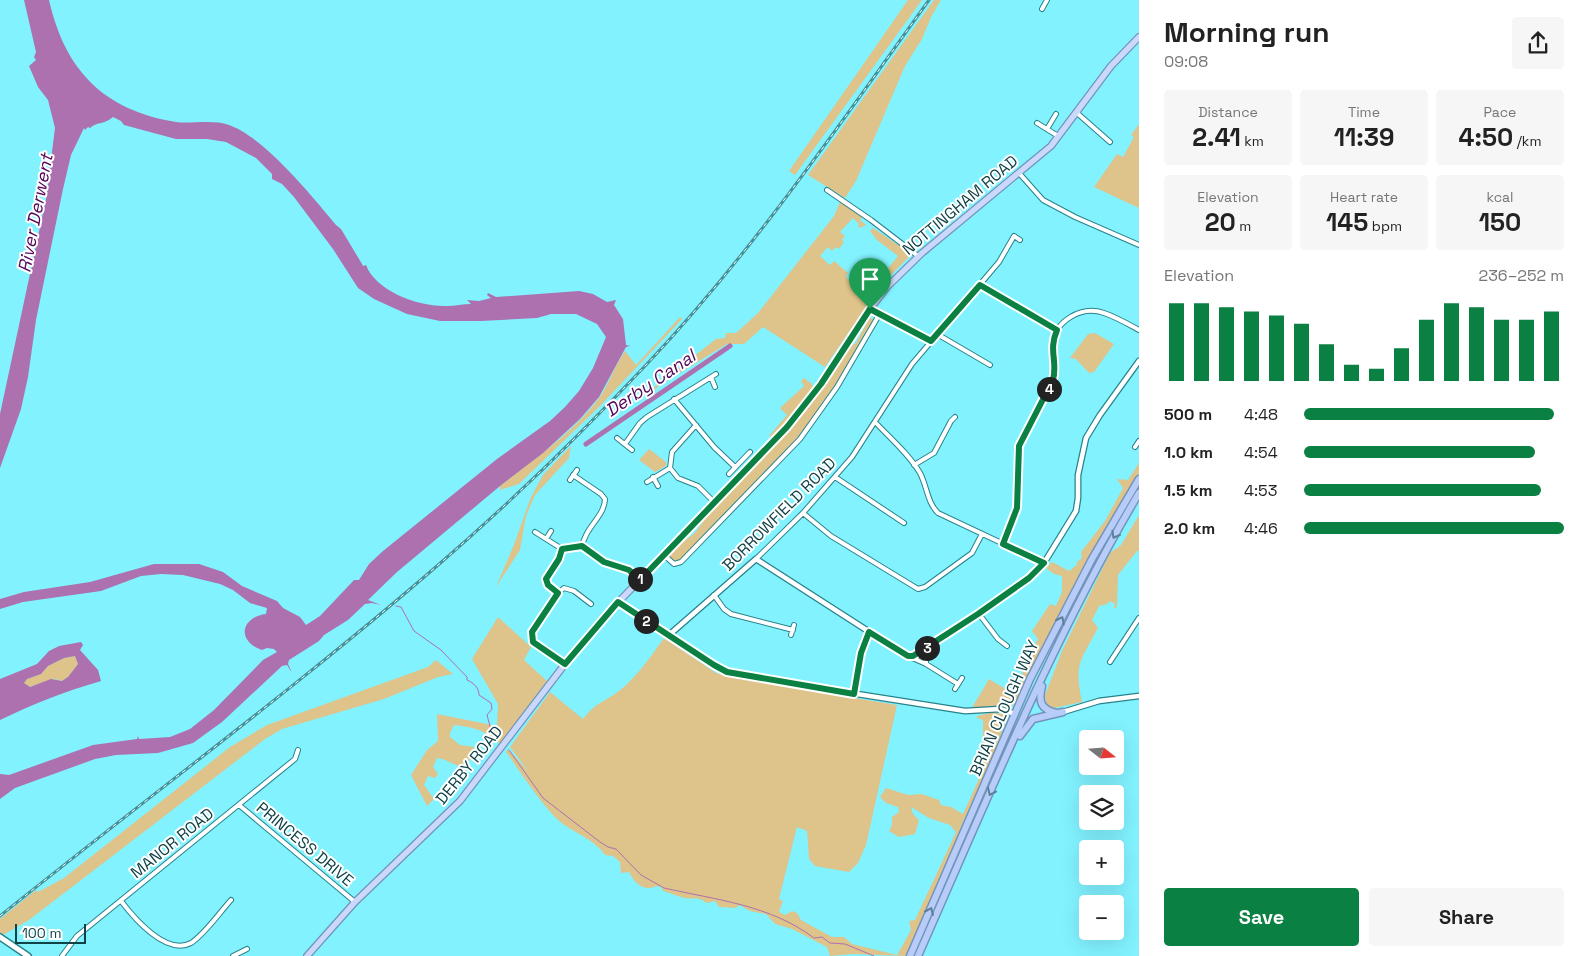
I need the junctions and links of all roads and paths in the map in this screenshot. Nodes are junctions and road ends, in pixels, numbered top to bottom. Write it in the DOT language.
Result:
graph roads {
  1 [pos="1047,0"];
  2 [pos="1042,9"];
  3 [pos="1139,37"];
  4 [pos="1077,113"];
  5 [pos="1056,114"];
  6 [pos="1037,122"];
  7 [pos="1047,129"];
  8 [pos="1059,137"];
  9 [pos="1110,142"];
  10 [pos="1019,174"];
  11 [pos="827,190"];
  12 [pos="1020,240"];
  13 [pos="1139,245"];
  14 [pos="918,256"];
  15 [pos="980,285"];
  16 [pos="870,309"];
  17 [pos="879,315"];
  18 [pos="1057,330"];
  19 [pos="1139,330"];
  20 [pos="937,334"];
  21 [pos="931,341"];
  22 [pos="1139,361"];
  23 [pos="990,365"];
  24 [pos="716,374"];
  25 [pos="711,378"];
  26 [pos="715,387"];
  27 [pos="674,399"];
  28 [pos="955,417"];
  29 [pos="875,422"];
  30 [pos="696,425"];
  31 [pos="617,438"];
  32 [pos="1139,440"];
  33 [pos="625,444"];
  34 [pos="1135,447"];
  35 [pos="632,450"];
  36 [pos="750,452"];
  37 [pos="914,465"];
  38 [pos="670,468"];
  39 [pos="735,468"];
  40 [pos="577,470"];
  41 [pos="729,474"];
  42 [pos="574,475"];
  43 [pos="652,477"];
  44 [pos="835,477"];
  45 [pos="1139,479"];
  46 [pos="570,480"];
  47 [pos="646,482"];
  48 [pos="658,486"];
  49 [pos="1139,493"];
  50 [pos="715,503"];
  51 [pos="803,513"];
  52 [pos="904,523"];
  53 [pos="551,531"];
  54 [pos="535,532"];
  55 [pos="982,534"];
  56 [pos="546,539"];
  57 [pos="1003,544"];
  58 [pos="582,546"];
  59 [pos="562,549"];
  60 [pos="664,555"];
  61 [pos="756,559"];
  62 [pos="1044,563"];
  63 [pos="640,580"];
  64 [pos="558,593"];
  65 [pos="714,595"];
  66 [pos="618,602"];
  67 [pos="591,604"];
  68 [pos="978,614"];
  69 [pos="1139,618"];
  70 [pos="794,625"];
  71 [pos="869,632"];
  72 [pos="669,635"];
  73 [pos="1007,646"];
  74 [pos="926,649"];
  75 [pos="908,656"];
  76 [pos="1110,662"];
  77 [pos="565,664"];
  78 [pos="926,664"];
  79 [pos="1045,671"];
  80 [pos="962,678"];
  81 [pos="958,684"];
  82 [pos="955,689"];
  83 [pos="854,694"];
  84 [pos="1139,696"];
  85 [pos="1060,712"];
  86 [pos="1015,714"];
  87 [pos="298,750"];
  88 [pos="999,774"];
  89 [pos="239,805"];
  90 [pos="230,900"];
  91 [pos="121,901"];
  92 [pos="355,902"];
  93 [pos="226,905"];
  94 [pos="230,909"];
  95 [pos="0,937"];
  96 [pos="247,949"];
  97 [pos="28,956"];
  98 [pos="62,956"];
  99 [pos="233,956"];
  100 [pos="307,956"];
  101 [pos="910,956"];
  102 [pos="918,956"];
  1 -- 2 [label="street"];
  3 -- 4 [label="main road, NOTTINGHAM ROAD"];
  4 -- 8 [label="main road, NOTTINGHAM ROAD"];
  4 -- 9 [label="street"];
  5 -- 7 [label="street"];
  6 -- 7 [label="street"];
  7 -- 8 [label="street"];
  8 -- 10 [label="main road, NOTTINGHAM ROAD"];
  10 -- 13 [label="street"];
  10 -- 14 [label="main road, NOTTINGHAM ROAD"];
  11 -- 14 [label="street"];
  12 -- 15 [label="street, BORROWFIELD ROAD"];
  14 -- 16 [label="main road, NOTTINGHAM ROAD"];
  15 -- 18 [label="street"];
  15 -- 20 [label="street, BORROWFIELD ROAD"];
  16 -- 17 [label="street"];
  16 -- 50 [label="main road, NOTTINGHAM ROAD"];
  17 -- 21 [label="street"];
  17 -- 60 [label="street"];
  18 -- 19 [label="street"];
  18 -- 57 [label="street"];
  20 -- 21 [label="street, BORROWFIELD ROAD"];
  20 -- 23 [label="street"];
  21 -- 29 [label="street, BORROWFIELD ROAD"];
  22 -- 62 [label="street"];
  24 -- 25 [label="street"];
  25 -- 26 [label="street"];
  25 -- 27 [label="street"];
  27 -- 30 [label="street"];
  27 -- 33 [label="street"];
  28 -- 37 [label="street"];
  29 -- 37 [label="street"];
  29 -- 44 [label="street, BORROWFIELD ROAD"];
  30 -- 38 [label="street"];
  30 -- 39 [label="street"];
  31 -- 33 [label="street"];
  32 -- 34 [label="street"];
  33 -- 35 [label="street"];
  36 -- 39 [label="street"];
  37 -- 55 [label="street"];
  38 -- 43 [label="street"];
  38 -- 50 [label="street"];
  39 -- 41 [label="street"];
  40 -- 42 [label="street"];
  42 -- 46 [label="street"];
  42 -- 58 [label="street"];
  43 -- 47 [label="street"];
  43 -- 48 [label="street"];
  44 -- 51 [label="street, BORROWFIELD ROAD"];
  44 -- 52 [label="street"];
  86 -- 45 [label="highway, BRIAN CLOUGH WAY, one-way"];
  49 -- 79 [label="highway, BRIAN CLOUGH WAY, one-way"];
  50 -- 60 [label="main road, NOTTINGHAM ROAD"];
  51 -- 55 [label="street"];
  51 -- 61 [label="street, BORROWFIELD ROAD"];
  53 -- 56 [label="street"];
  54 -- 56 [label="street"];
  55 -- 57 [label="street"];
  56 -- 59 [label="street"];
  57 -- 62 [label="street"];
  58 -- 59 [label="street"];
  58 -- 63 [label="street"];
  59 -- 64 [label="street"];
  60 -- 63 [label="main road, NOTTINGHAM ROAD"];
  61 -- 65 [label="street, BORROWFIELD ROAD"];
  61 -- 71 [label="street"];
  62 -- 68 [label="street"];
  63 -- 66 [label="main road, NOTTINGHAM ROAD"];
  64 -- 67 [label="street"];
  64 -- 77 [label="street"];
  65 -- 70 [label="street"];
  65 -- 72 [label="street, BORROWFIELD ROAD"];
  66 -- 72 [label="street"];
  66 -- 77 [label="main road, DERBY ROAD"];
  68 -- 73 [label="street"];
  68 -- 74 [label="street"];
  69 -- 76 [label="street"];
  71 -- 75 [label="street"];
  71 -- 83 [label="street"];
  72 -- 83 [label="street"];
  74 -- 75 [label="street"];
  74 -- 78 [label="street"];
  75 -- 78 [label="street"];
  77 -- 92 [label="main road, DERBY ROAD"];
  78 -- 81 [label="street"];
  79 -- 85 [label="highway"];
  79 -- 88 [label="highway, BRIAN CLOUGH WAY"];
  80 -- 81 [label="street"];
  81 -- 82 [label="street"];
  83 -- 86 [label="street"];
  84 -- 85 [label="street"];
  85 -- 88 [label="highway"];
  101 -- 86 [label="highway, BRIAN CLOUGH WAY, one-way"];
  87 -- 89 [label="street, MANOR ROAD"];
  88 -- 102 [label="highway, BRIAN CLOUGH WAY, one-way"];
  89 -- 91 [label="street, MANOR ROAD"];
  89 -- 92 [label="street, PRINCESS DRIVE"];
  90 -- 93 [label="street"];
  91 -- 93 [label="street"];
  91 -- 98 [label="street, MANOR ROAD"];
  92 -- 100 [label="main road, DERBY ROAD"];
  93 -- 94 [label="street"];
  95 -- 97 [label="main road"];
  96 -- 99 [label="street"];
}
